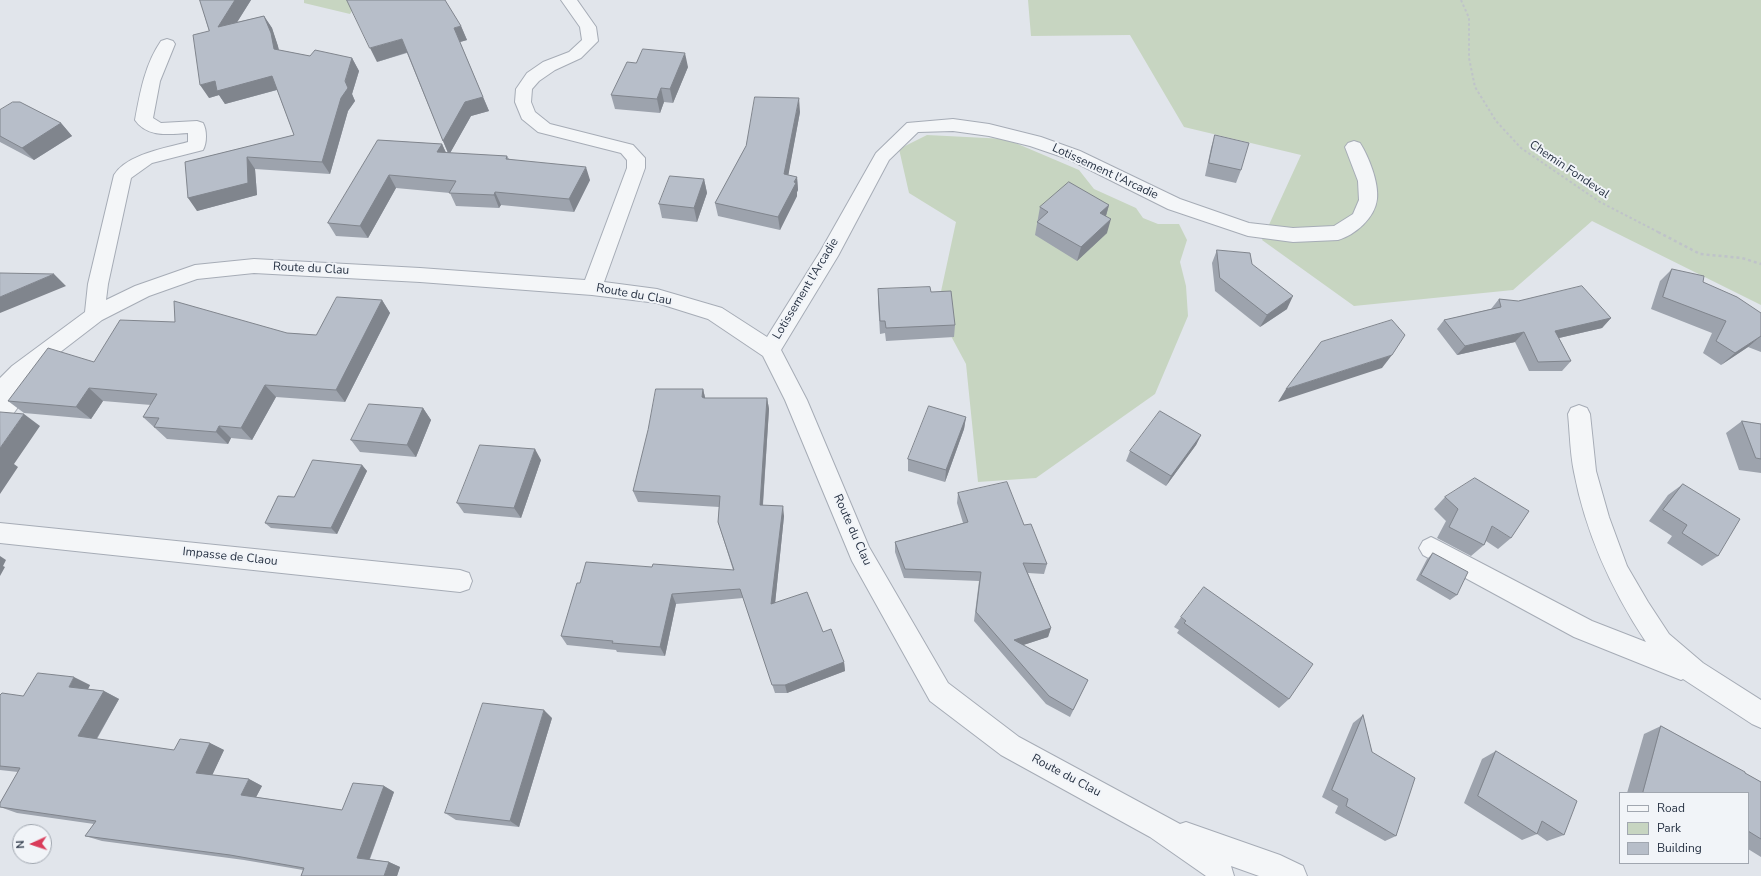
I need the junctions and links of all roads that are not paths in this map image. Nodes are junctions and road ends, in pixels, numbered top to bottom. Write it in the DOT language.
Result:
graph roads {
  1 [pos="569,0"];
  2 [pos="167,44"];
  3 [pos="1354,147"];
  4 [pos="592,288"];
  5 [pos="94,315"];
  6 [pos="770,350"];
  7 [pos="46,352"];
  8 [pos="0,391"];
  9 [pos="1579,414"];
  10 [pos="0,415"];
  11 [pos="0,533"];
  12 [pos="1431,548"];
  13 [pos="460,581"];
  14 [pos="1694,672"];
  15 [pos="1761,715"];
  16 [pos="1160,827"];
  17 [pos="1221,872"];
  18 [pos="1293,876"];
  1 -- 4 [label="street"];
  2 -- 5 [label="street"];
  3 -- 6 [label="street, Lotissement l'Arcadie"];
  4 -- 5 [label="street, Route du Clau"];
  4 -- 6 [label="street, Route du Clau"];
  5 -- 7 [label="street, Route du Clau"];
  6 -- 16 [label="street, Route du Clau"];
  7 -- 8 [label="street, Route du Clau"];
  7 -- 10 [label="street"];
  9 -- 14 [label="street"];
  11 -- 13 [label="street, Impasse de Claou"];
  12 -- 14 [label="street"];
  14 -- 15 [label="street"];
  16 -- 17 [label="street, Route du Clau"];
  16 -- 18 [label="street, Route du Clau"];
}
